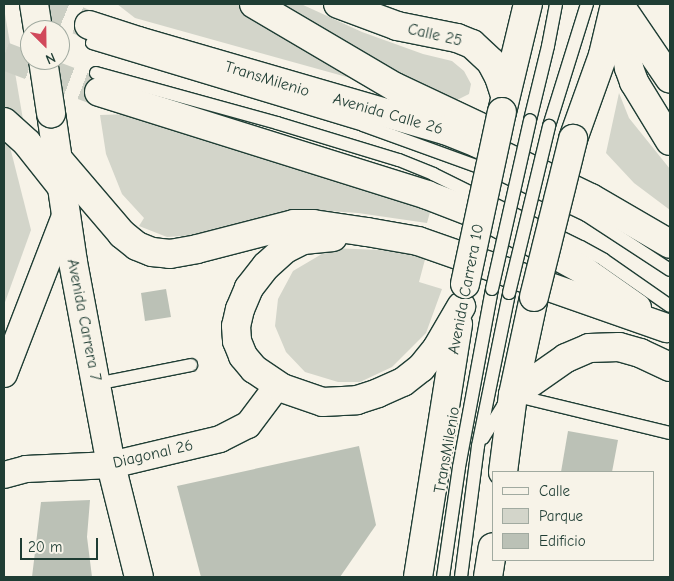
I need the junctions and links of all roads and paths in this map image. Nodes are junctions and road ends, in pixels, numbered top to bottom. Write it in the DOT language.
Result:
graph roads {
  1 [pos="34,4"];
  2 [pos="254,4"];
  3 [pos="338,4"];
  4 [pos="528,4"];
  5 [pos="556,4"];
  6 [pos="587,4"];
  7 [pos="617,4"];
  8 [pos="36,20"];
  9 [pos="90,34"];
  10 [pos="44,70"];
  11 [pos="670,79"];
  12 [pos="97,83"];
  13 [pos="504,104"];
  14 [pos="4,122"];
  15 [pos="670,141"];
  16 [pos="58,159"];
  17 [pos="62,187"];
  18 [pos="591,198"];
  19 [pos="66,213"];
  20 [pos="418,242"];
  21 [pos="670,244"];
  22 [pos="670,270"];
  23 [pos="463,295"];
  24 [pos="522,295"];
  25 [pos="669,322"];
  26 [pos="191,365"];
  27 [pos="670,367"];
  28 [pos="4,374"];
  29 [pos="96,384"];
  30 [pos="278,385"];
  31 [pos="513,395"];
  32 [pos="670,433"];
  33 [pos="478,446"];
  34 [pos="112,465"];
  35 [pos="503,471"];
  36 [pos="4,475"];
  37 [pos="492,553"];
  38 [pos="139,577"];
  39 [pos="418,577"];
  40 [pos="443,577"];
  41 [pos="461,577"];
  42 [pos="488,577"];
  1 -- 8 [label="main road, bridge"];
  2 -- 18 [label="main road"];
  3 -- 13 [label="main road, Calle 25"];
  4 -- 13 [label="main road, Avenida Carrera 10"];
  5 -- 40 [label="lane, TransMilenio, bridge"];
  6 -- 24 [label="lane, TransMilenio, bridge"];
  7 -- 11 [label="main road"];
  7 -- 15 [label="main road"];
  7 -- 24 [label="main road, bridge"];
  9 -- 18 [label="main road, Avenida Calle 26"];
  9 -- 22 [label="lane, TransMilenio"];
  10 -- 16 [label="main road, Avenida Carrera 7, bridge"];
  12 -- 25 [label="main road"];
  13 -- 23 [label="main road, Avenida Carrera 10, bridge"];
  14 -- 17 [label="main road"];
  16 -- 17 [label="main road, Avenida Carrera 7"];
  16 -- 20 [label="main road"];
  17 -- 19 [label="main road, Avenida Carrera 7"];
  18 -- 21 [label="main road, Avenida Calle 26"];
  19 -- 28 [label="street"];
  19 -- 29 [label="main road, Avenida Carrera 7"];
  20 -- 25 [label="main road"];
  20 -- 30 [label="main road"];
  23 -- 30 [label="main road"];
  23 -- 39 [label="main road, Avenida Carrera 10"];
  24 -- 31 [label="main road"];
  24 -- 33 [label="lane, TransMilenio"];
  26 -- 29 [label="lane"];
  27 -- 31 [label="main road"];
  29 -- 34 [label="main road, Avenida Carrera 7"];
  30 -- 34 [label="street, Diagonal 26"];
  31 -- 32 [label="lane"];
  31 -- 33 [label="lane, TransMilenio"];
  31 -- 35 [label="main road"];
  33 -- 41 [label="lane, TransMilenio"];
  34 -- 36 [label="street, Diagonal 26"];
  34 -- 38 [label="main road, Avenida Carrera 7"];
  37 -- 42 [label="main road"];
}
